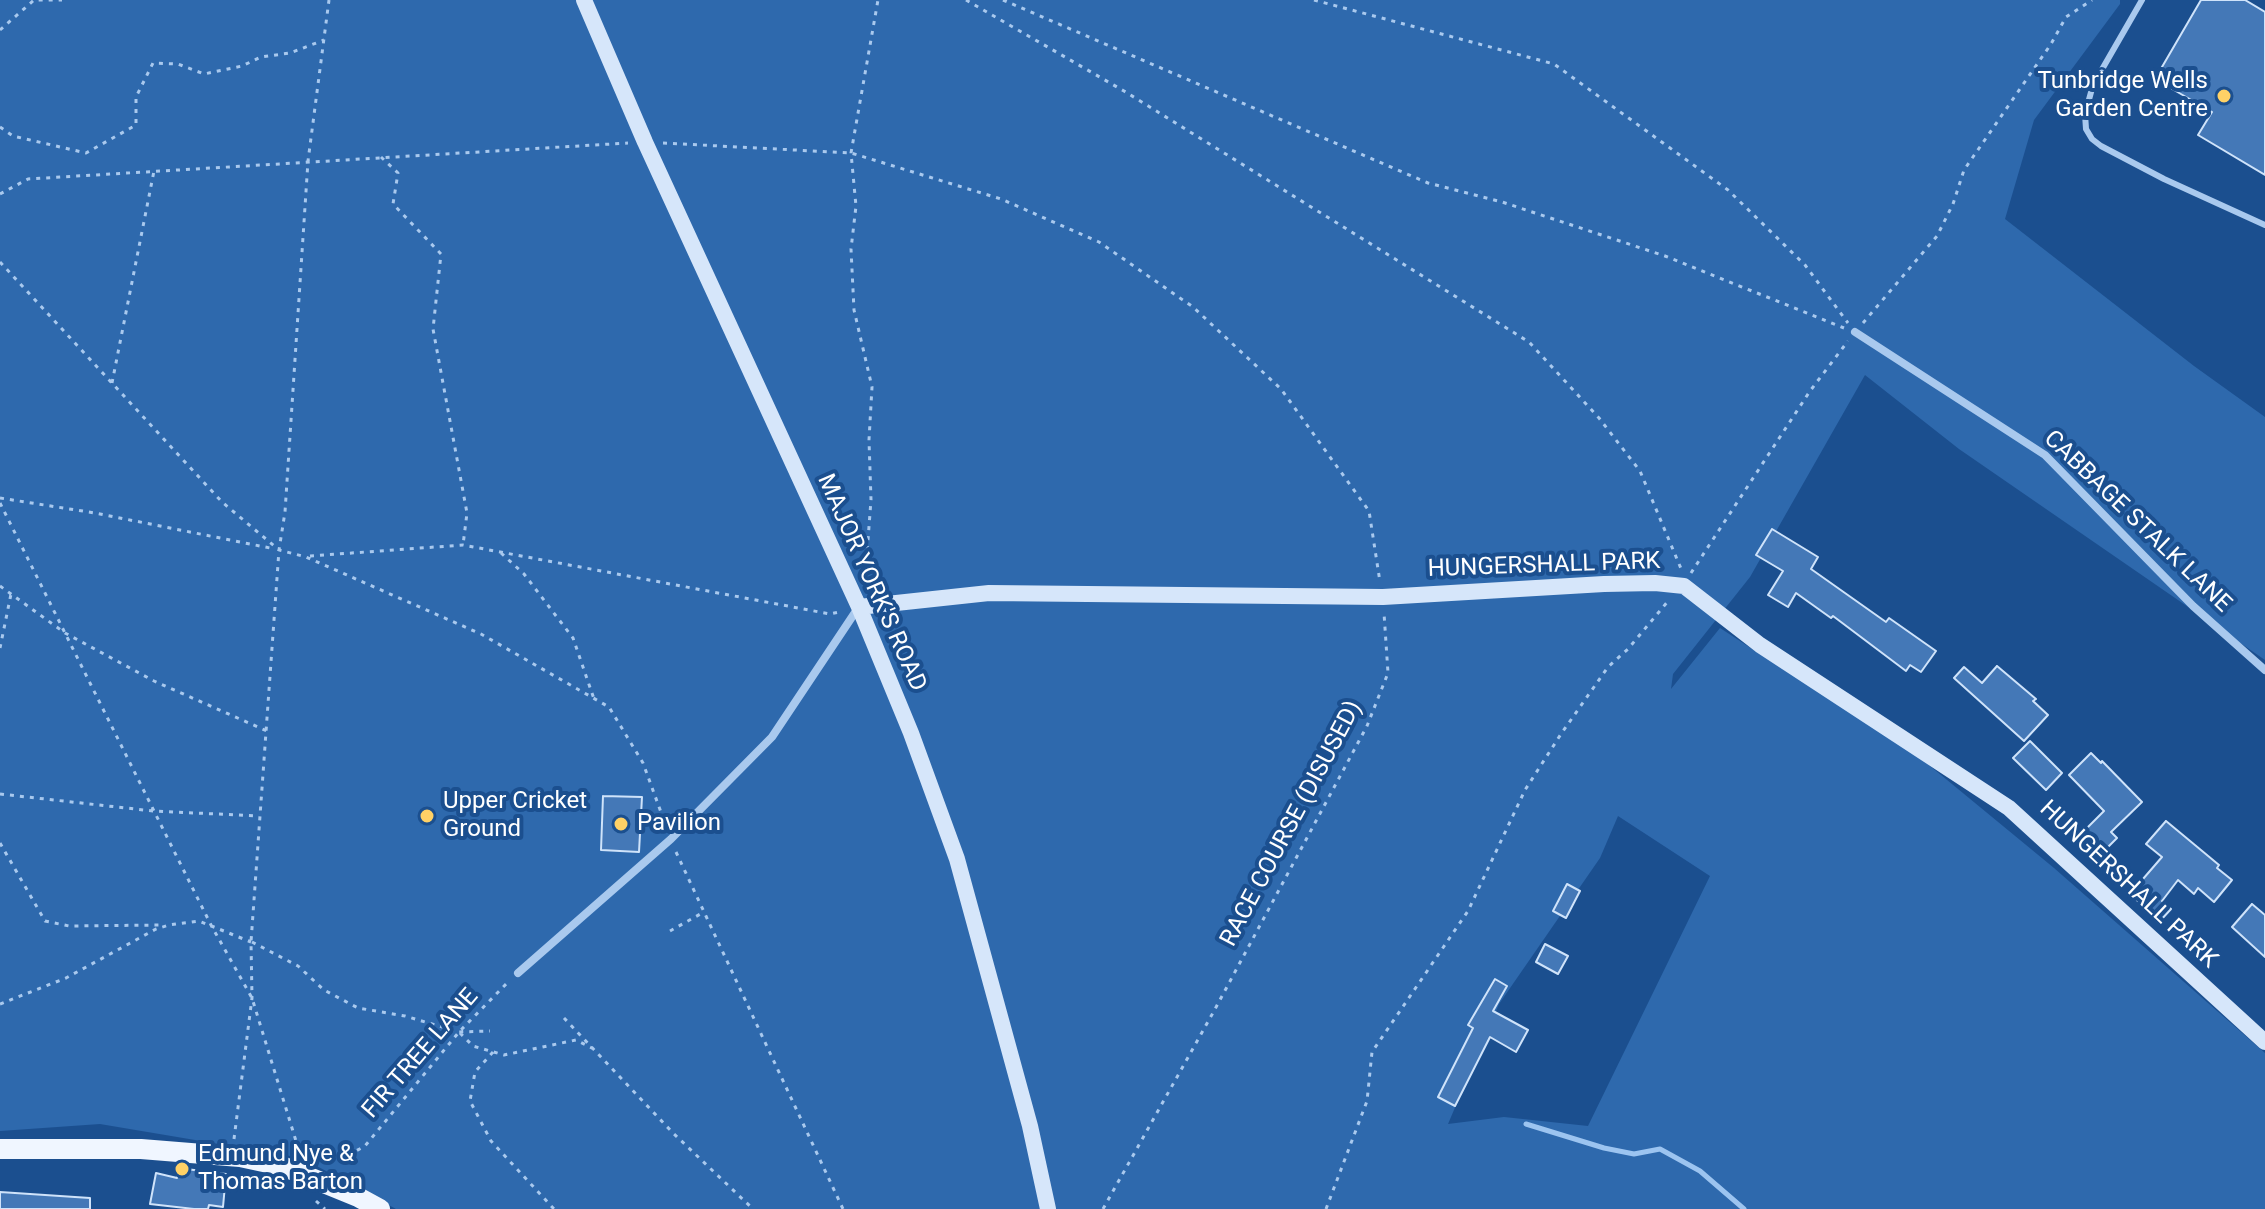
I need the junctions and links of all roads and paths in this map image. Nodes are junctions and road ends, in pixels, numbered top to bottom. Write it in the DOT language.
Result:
graph roads {
  1 [pos="62,0"];
  2 [pos="329,0"];
  3 [pos="584,0"];
  4 [pos="878,0"];
  5 [pos="966,0"];
  6 [pos="1003,0"];
  7 [pos="1314,0"];
  8 [pos="2092,0"];
  9 [pos="2142,0"];
  10 [pos="0,30"];
  11 [pos="324,40"];
  12 [pos="0,127"];
  13 [pos="645,142"];
  14 [pos="851,153"];
  15 [pos="380,157"];
  16 [pos="308,161"];
  17 [pos="155,170"];
  18 [pos="0,194"];
  19 [pos="2265,225"];
  20 [pos="0,262"];
  21 [pos="1855,332"];
  22 [pos="112,383"];
  23 [pos="0,501"];
  24 [pos="463,545"];
  25 [pos="279,550"];
  26 [pos="500,552"];
  27 [pos="306,557"];
  28 [pos="0,586"];
  29 [pos="1684,586"];
  30 [pos="11,594"];
  31 [pos="1383,597"];
  32 [pos="859,607"];
  33 [pos="65,633"];
  34 [pos="0,648"];
  35 [pos="2265,670"];
  36 [pos="594,699"];
  37 [pos="267,731"];
  38 [pos="0,794"];
  39 [pos="153,811"];
  40 [pos="261,816"];
  41 [pos="671,839"];
  42 [pos="0,843"];
  43 [pos="704,912"];
  44 [pos="169,925"];
  45 [pos="211,925"];
  46 [pos="670,931"];
  47 [pos="251,942"];
  48 [pos="518,973"];
  49 [pos="252,998"];
  50 [pos="0,1004"];
  51 [pos="564,1018"];
  52 [pos="490,1031"];
  53 [pos="459,1032"];
  54 [pos="2265,1042"];
  55 [pos="597,1050"];
  56 [pos="493,1052"];
  57 [pos="233,1146"];
  58 [pos="0,1149"];
  59 [pos="301,1156"];
  60 [pos="282,1166"];
  61 [pos="311,1198"];
  62 [pos="325,1209"];
  63 [pos="380,1209"];
  64 [pos="554,1209"];
  65 [pos="753,1209"];
  66 [pos="843,1209"];
  67 [pos="1048,1209"];
  68 [pos="1103,1209"];
  69 [pos="1326,1209"];
  1 -- 10 [label="path"];
  2 -- 11 [label="path"];
  3 -- 13 [label="street, MAJOR YORK'S ROAD"];
  4 -- 14 [label="path"];
  5 -- 29 [label="path"];
  6 -- 21 [label="path"];
  7 -- 21 [label="path"];
  8 -- 21 [label="path"];
  9 -- 19 [label="lane"];
  11 -- 12 [label="path"];
  11 -- 16 [label="path"];
  13 -- 14 [label="path, RACE COURSE (DISUSED)"];
  13 -- 15 [label="path, RACE COURSE (DISUSED)"];
  13 -- 32 [label="street, MAJOR YORK'S ROAD"];
  14 -- 31 [label="path, RACE COURSE (DISUSED)"];
  14 -- 32 [label="path"];
  15 -- 16 [label="path, RACE COURSE (DISUSED)"];
  15 -- 24 [label="path"];
  16 -- 17 [label="path, RACE COURSE (DISUSED)"];
  16 -- 25 [label="path"];
  17 -- 18 [label="path, RACE COURSE (DISUSED)"];
  17 -- 22 [label="path"];
  20 -- 22 [label="path"];
  21 -- 29 [label="path"];
  21 -- 35 [label="street, CABBAGE STALK LANE"];
  22 -- 25 [label="path"];
  23 -- 25 [label="path"];
  23 -- 33 [label="path"];
  24 -- 26 [label="path"];
  24 -- 27 [label="path"];
  25 -- 27 [label="path"];
  25 -- 37 [label="path"];
  26 -- 32 [label="path"];
  26 -- 36 [label="path"];
  27 -- 36 [label="path"];
  28 -- 30 [label="path"];
  29 -- 31 [label="street, HUNGERSHALL PARK"];
  29 -- 54 [label="street, HUNGERSHALL PARK"];
  29 -- 69 [label="path"];
  30 -- 33 [label="path"];
  30 -- 34 [label="path"];
  31 -- 32 [label="street, HUNGERSHALL PARK"];
  31 -- 68 [label="path, RACE COURSE (DISUSED)"];
  32 -- 41 [label="street"];
  32 -- 67 [label="street, MAJOR YORK'S ROAD"];
  33 -- 37 [label="path"];
  33 -- 39 [label="path"];
  36 -- 41 [label="path"];
  37 -- 40 [label="path"];
  38 -- 39 [label="path"];
  39 -- 40 [label="path"];
  39 -- 45 [label="path"];
  40 -- 47 [label="path"];
  41 -- 43 [label="path"];
  41 -- 48 [label="street"];
  42 -- 44 [label="path"];
  43 -- 46 [label="path"];
  43 -- 66 [label="path"];
  44 -- 45 [label="path"];
  44 -- 50 [label="path"];
  45 -- 47 [label="path"];
  45 -- 49 [label="path"];
  47 -- 49 [label="path"];
  47 -- 53 [label="path"];
  48 -- 53 [label="path, FIR TREE LANE"];
  49 -- 57 [label="path"];
  49 -- 59 [label="path"];
  51 -- 55 [label="path"];
  52 -- 53 [label="path"];
  53 -- 55 [label="path"];
  53 -- 59 [label="path, FIR TREE LANE"];
  55 -- 65 [label="path"];
  56 -- 64 [label="path"];
  58 -- 60 [label="main road"];
  59 -- 60 [label="path"];
  60 -- 63 [label="main road"];
  61 -- 62 [label="path"];
}
